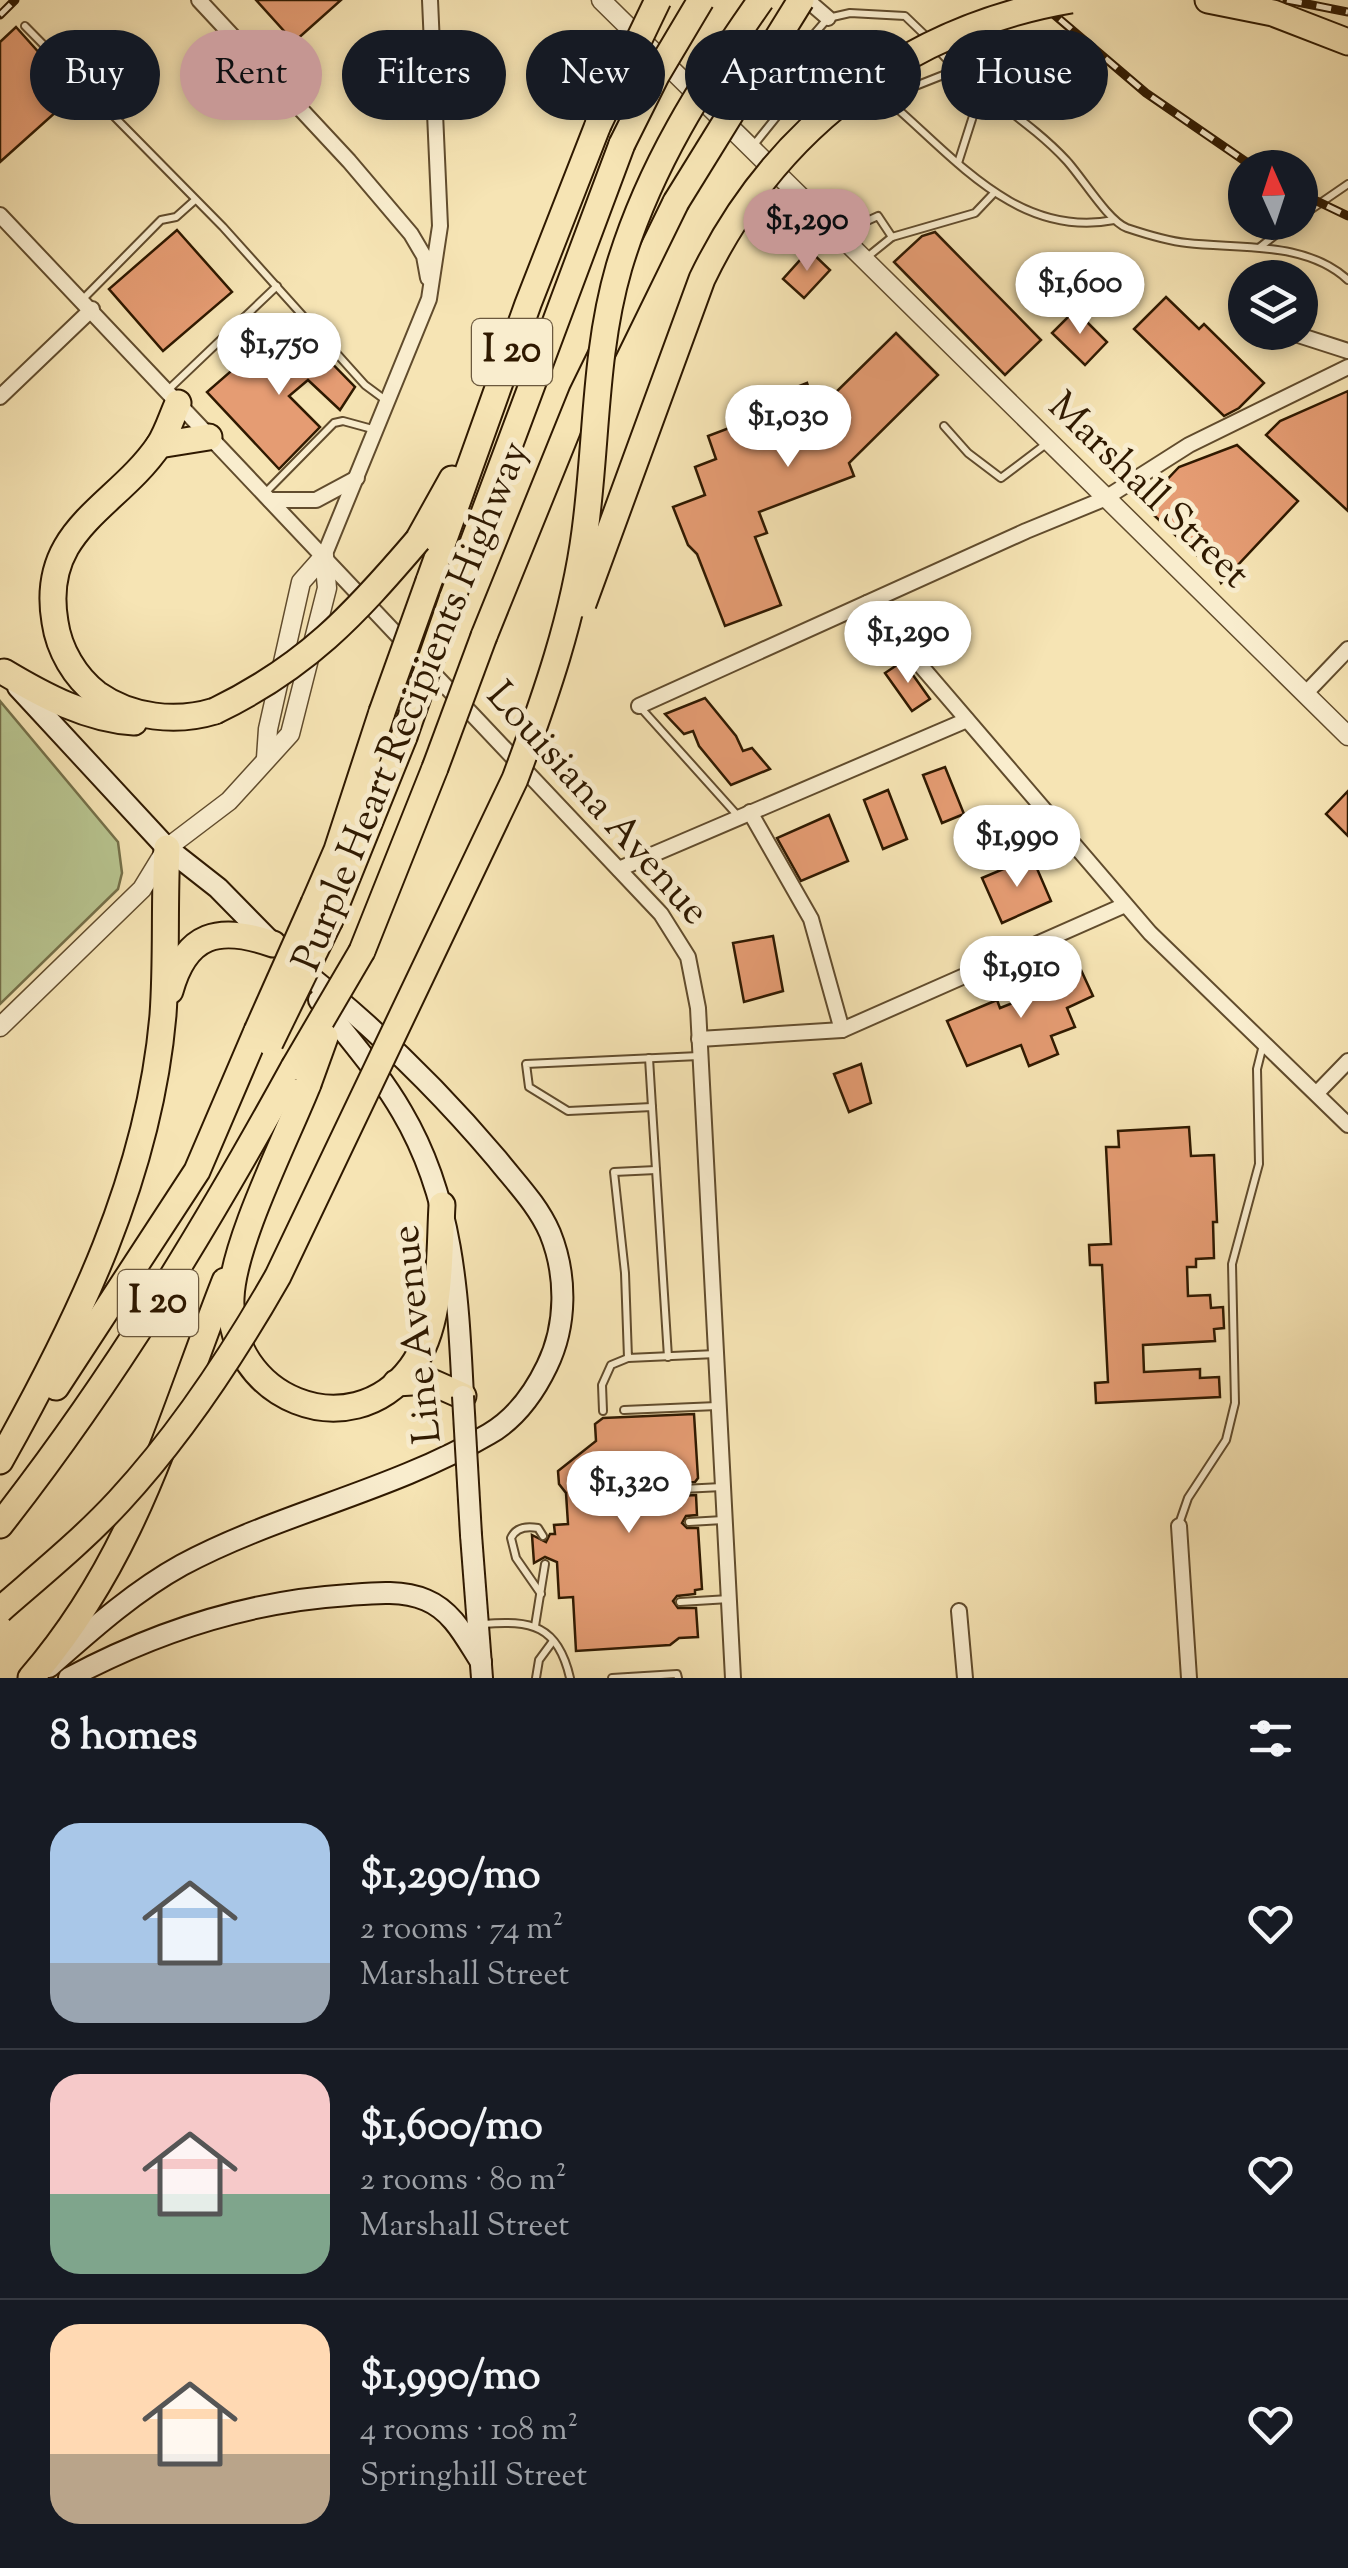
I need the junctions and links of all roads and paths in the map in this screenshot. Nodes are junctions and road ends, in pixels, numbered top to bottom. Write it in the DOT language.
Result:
graph roads {
  1 [pos="199,0"];
  2 [pos="430,0"];
  3 [pos="601,0"];
  4 [pos="658,0"];
  5 [pos="702,0"];
  6 [pos="761,0"];
  7 [pos="804,0"];
  8 [pos="1071,0"];
  9 [pos="1208,0"];
  10 [pos="828,18"];
  11 [pos="25,26"];
  12 [pos="818,30"];
  13 [pos="1348,42"];
  14 [pos="941,54"];
  15 [pos="774,120"];
  16 [pos="910,120"];
  17 [pos="972,120"];
  18 [pos="1017,120"];
  19 [pos="751,148"];
  20 [pos="958,163"];
  21 [pos="1348,184"];
  22 [pos="993,194"];
  23 [pos="195,200"];
  24 [pos="1318,204"];
  25 [pos="0,214"];
  26 [pos="1114,220"];
  27 [pos="837,234"];
  28 [pos="892,237"];
  29 [pos="1269,240"];
  30 [pos="1259,248"];
  31 [pos="863,260"];
  32 [pos="1348,280"];
  33 [pos="277,286"];
  34 [pos="428,299"];
  35 [pos="87,304"];
  36 [pos="1318,341"];
  37 [pos="514,348"];
  38 [pos="1348,350"];
  39 [pos="1348,368"];
  40 [pos="0,397"];
  41 [pos="173,397"];
  42 [pos="388,402"];
  43 [pos="944,426"];
  44 [pos="376,430"];
  45 [pos="209,436"];
  46 [pos="1048,443"];
  47 [pos="159,445"];
  48 [pos="357,478"];
  49 [pos="267,497"];
  50 [pos="1104,500"];
  51 [pos="324,556"];
  52 [pos="867,603"];
  53 [pos="561,644"];
  54 [pos="1348,650"];
  55 [pos="2,669"];
  56 [pos="1305,694"];
  57 [pos="639,706"];
  58 [pos="207,713"];
  59 [pos="966,720"];
  60 [pos="1348,736"];
  61 [pos="266,758"];
  62 [pos="744,815"];
  63 [pos="166,848"];
  64 [pos="619,869"];
  65 [pos="1125,904"];
  66 [pos="322,912"];
  67 [pos="281,952"];
  68 [pos="162,1018"];
  69 [pos="0,1028"];
  70 [pos="842,1030"];
  71 [pos="699,1039"];
  72 [pos="1264,1044"];
  73 [pos="700,1056"];
  74 [pos="649,1058"];
  75 [pos="1348,1062"];
  76 [pos="301,1075"];
  77 [pos="1317,1093"];
  78 [pos="652,1107"];
  79 [pos="1348,1125"];
  80 [pos="656,1170"];
  81 [pos="442,1205"];
  82 [pos="242,1250"];
  83 [pos="716,1354"];
  84 [pos="668,1356"];
  85 [pos="628,1358"];
  86 [pos="396,1383"];
  87 [pos="463,1396"];
  88 [pos="718,1406"];
  89 [pos="624,1410"];
  90 [pos="603,1411"];
  91 [pos="0,1462"];
  92 [pos="723,1487"];
  93 [pos="608,1504"];
  94 [pos="724,1520"];
  95 [pos="689,1522"];
  96 [pos="0,1526"];
  97 [pos="1179,1526"];
  98 [pos="543,1536"];
  99 [pos="544,1564"];
  100 [pos="541,1594"];
  101 [pos="729,1600"];
  102 [pos="680,1602"];
  103 [pos="0,1610"];
  104 [pos="959,1611"];
  105 [pos="478,1624"];
  106 [pos="535,1626"];
  107 [pos="554,1641"];
  108 [pos="482,1670"];
  109 [pos="34,1678"];
  110 [pos="69,1678"];
  111 [pos="536,1678"];
  112 [pos="570,1678"];
  113 [pos="612,1678"];
  114 [pos="678,1678"];
  115 [pos="733,1678"];
  116 [pos="964,1678"];
  117 [pos="1189,1678"];
  1 -- 34 [label="street"];
  2 -- 34 [label="street"];
  3 -- 19 [label="street, Marshall Street"];
  4 -- 37 [label="highway, Purple Heart Recipients Highway / I 20, bridge"];
  5 -- 66 [label="highway, bridge"];
  6 -- 53 [label="highway, bridge"];
  7 -- 10 [label="street"];
  7 -- 76 [label="highway, Purple Heart Recipients Highway / I 20, bridge"];
  8 -- 53 [label="highway, bridge"];
  9 -- 13 [label="highway"];
  10 -- 12 [label="lane"];
  10 -- 14 [label="lane"];
  11 -- 23 [label="lane"];
  15 -- 19 [label="lane"];
  16 -- 20 [label="lane"];
  17 -- 20 [label="lane"];
  18 -- 26 [label="lane"];
  19 -- 27 [label="street, Marshall Street"];
  20 -- 22 [label="lane"];
  21 -- 24 [label="lane"];
  22 -- 26 [label="lane"];
  22 -- 28 [label="lane"];
  23 -- 33 [label="lane"];
  23 -- 35 [label="lane"];
  25 -- 35 [label="street, Louisiana Avenue"];
  26 -- 30 [label="lane"];
  27 -- 28 [label="lane"];
  27 -- 31 [label="street, Marshall Street"];
  28 -- 31 [label="lane"];
  29 -- 30 [label="lane"];
  30 -- 32 [label="lane"];
  31 -- 46 [label="street, Marshall Street"];
  33 -- 41 [label="lane"];
  33 -- 42 [label="lane"];
  34 -- 42 [label="street"];
  35 -- 40 [label="street"];
  35 -- 41 [label="street, Louisiana Avenue"];
  36 -- 38 [label="street"];
  37 -- 58 [label="highway, bridge"];
  37 -- 66 [label="highway, Purple Heart Recipients Highway / I 20, bridge"];
  39 -- 50 [label="street"];
  41 -- 45 [label="street, Louisiana Avenue"];
  41 -- 47 [label="highway"];
  42 -- 44 [label="street"];
  43 -- 46 [label="lane"];
  44 -- 48 [label="street"];
  44 -- 49 [label="lane"];
  45 -- 47 [label="highway"];
  45 -- 49 [label="street, Louisiana Avenue"];
  46 -- 50 [label="street, Marshall Street"];
  47 -- 58 [label="highway"];
  48 -- 49 [label="street"];
  48 -- 51 [label="street"];
  49 -- 51 [label="street, Louisiana Avenue"];
  50 -- 52 [label="street"];
  50 -- 56 [label="street, Marshall Street"];
  51 -- 61 [label="street"];
  51 -- 61 [label="street"];
  51 -- 64 [label="street, Louisiana Avenue"];
  52 -- 57 [label="street"];
  52 -- 59 [label="street"];
  53 -- 103 [label="highway, bridge"];
  54 -- 56 [label="street"];
  55 -- 58 [label="highway"];
  55 -- 63 [label="main road, Line Avenue"];
  56 -- 60 [label="street, Marshall Street"];
  57 -- 62 [label="lane"];
  59 -- 62 [label="street"];
  59 -- 65 [label="street"];
  61 -- 63 [label="street"];
  62 -- 64 [label="street"];
  62 -- 70 [label="street"];
  63 -- 67 [label="main road, Line Avenue"];
  63 -- 68 [label="highway"];
  63 -- 69 [label="street"];
  64 -- 71 [label="street, Louisiana Avenue"];
  65 -- 70 [label="street"];
  65 -- 72 [label="street"];
  66 -- 91 [label="highway, I 20, bridge"];
  67 -- 68 [label="highway"];
  67 -- 81 [label="main road, Line Avenue"];
  67 -- 109 [label="main road"];
  68 -- 91 [label="highway"];
  70 -- 71 [label="street"];
  71 -- 73 [label="street, Louisiana Avenue"];
  72 -- 77 [label="street"];
  72 -- 97 [label="lane"];
  73 -- 74 [label="lane"];
  73 -- 83 [label="street, Louisiana Avenue"];
  74 -- 78 [label="lane"];
  74 -- 78 [label="lane"];
  75 -- 77 [label="street"];
  76 -- 82 [label="highway"];
  76 -- 96 [label="highway, I 20"];
  77 -- 79 [label="street"];
  78 -- 80 [label="lane"];
  80 -- 84 [label="lane"];
  80 -- 85 [label="lane"];
  81 -- 86 [label="highway"];
  81 -- 87 [label="main road, Line Avenue"];
  82 -- 86 [label="highway"];
  82 -- 109 [label="highway"];
  83 -- 84 [label="lane"];
  83 -- 88 [label="street, Louisiana Avenue"];
  84 -- 85 [label="lane"];
  85 -- 90 [label="lane"];
  86 -- 87 [label="highway"];
  87 -- 105 [label="main road, Line Avenue, bridge"];
  88 -- 89 [label="lane"];
  88 -- 92 [label="street, Louisiana Avenue"];
  92 -- 93 [label="lane"];
  92 -- 94 [label="street, Louisiana Avenue"];
  94 -- 95 [label="lane"];
  94 -- 101 [label="street, Louisiana Avenue"];
  97 -- 117 [label="street"];
  98 -- 100 [label="lane"];
  99 -- 100 [label="lane"];
  100 -- 106 [label="lane"];
  101 -- 102 [label="lane"];
  101 -- 115 [label="street, Louisiana Avenue"];
  104 -- 116 [label="street"];
  105 -- 106 [label="lane"];
  105 -- 108 [label="main road, Line Avenue"];
  106 -- 107 [label="lane"];
  107 -- 111 [label="lane"];
  107 -- 112 [label="lane"];
  108 -- 110 [label="main road"];
  113 -- 114 [label="lane"];
}
